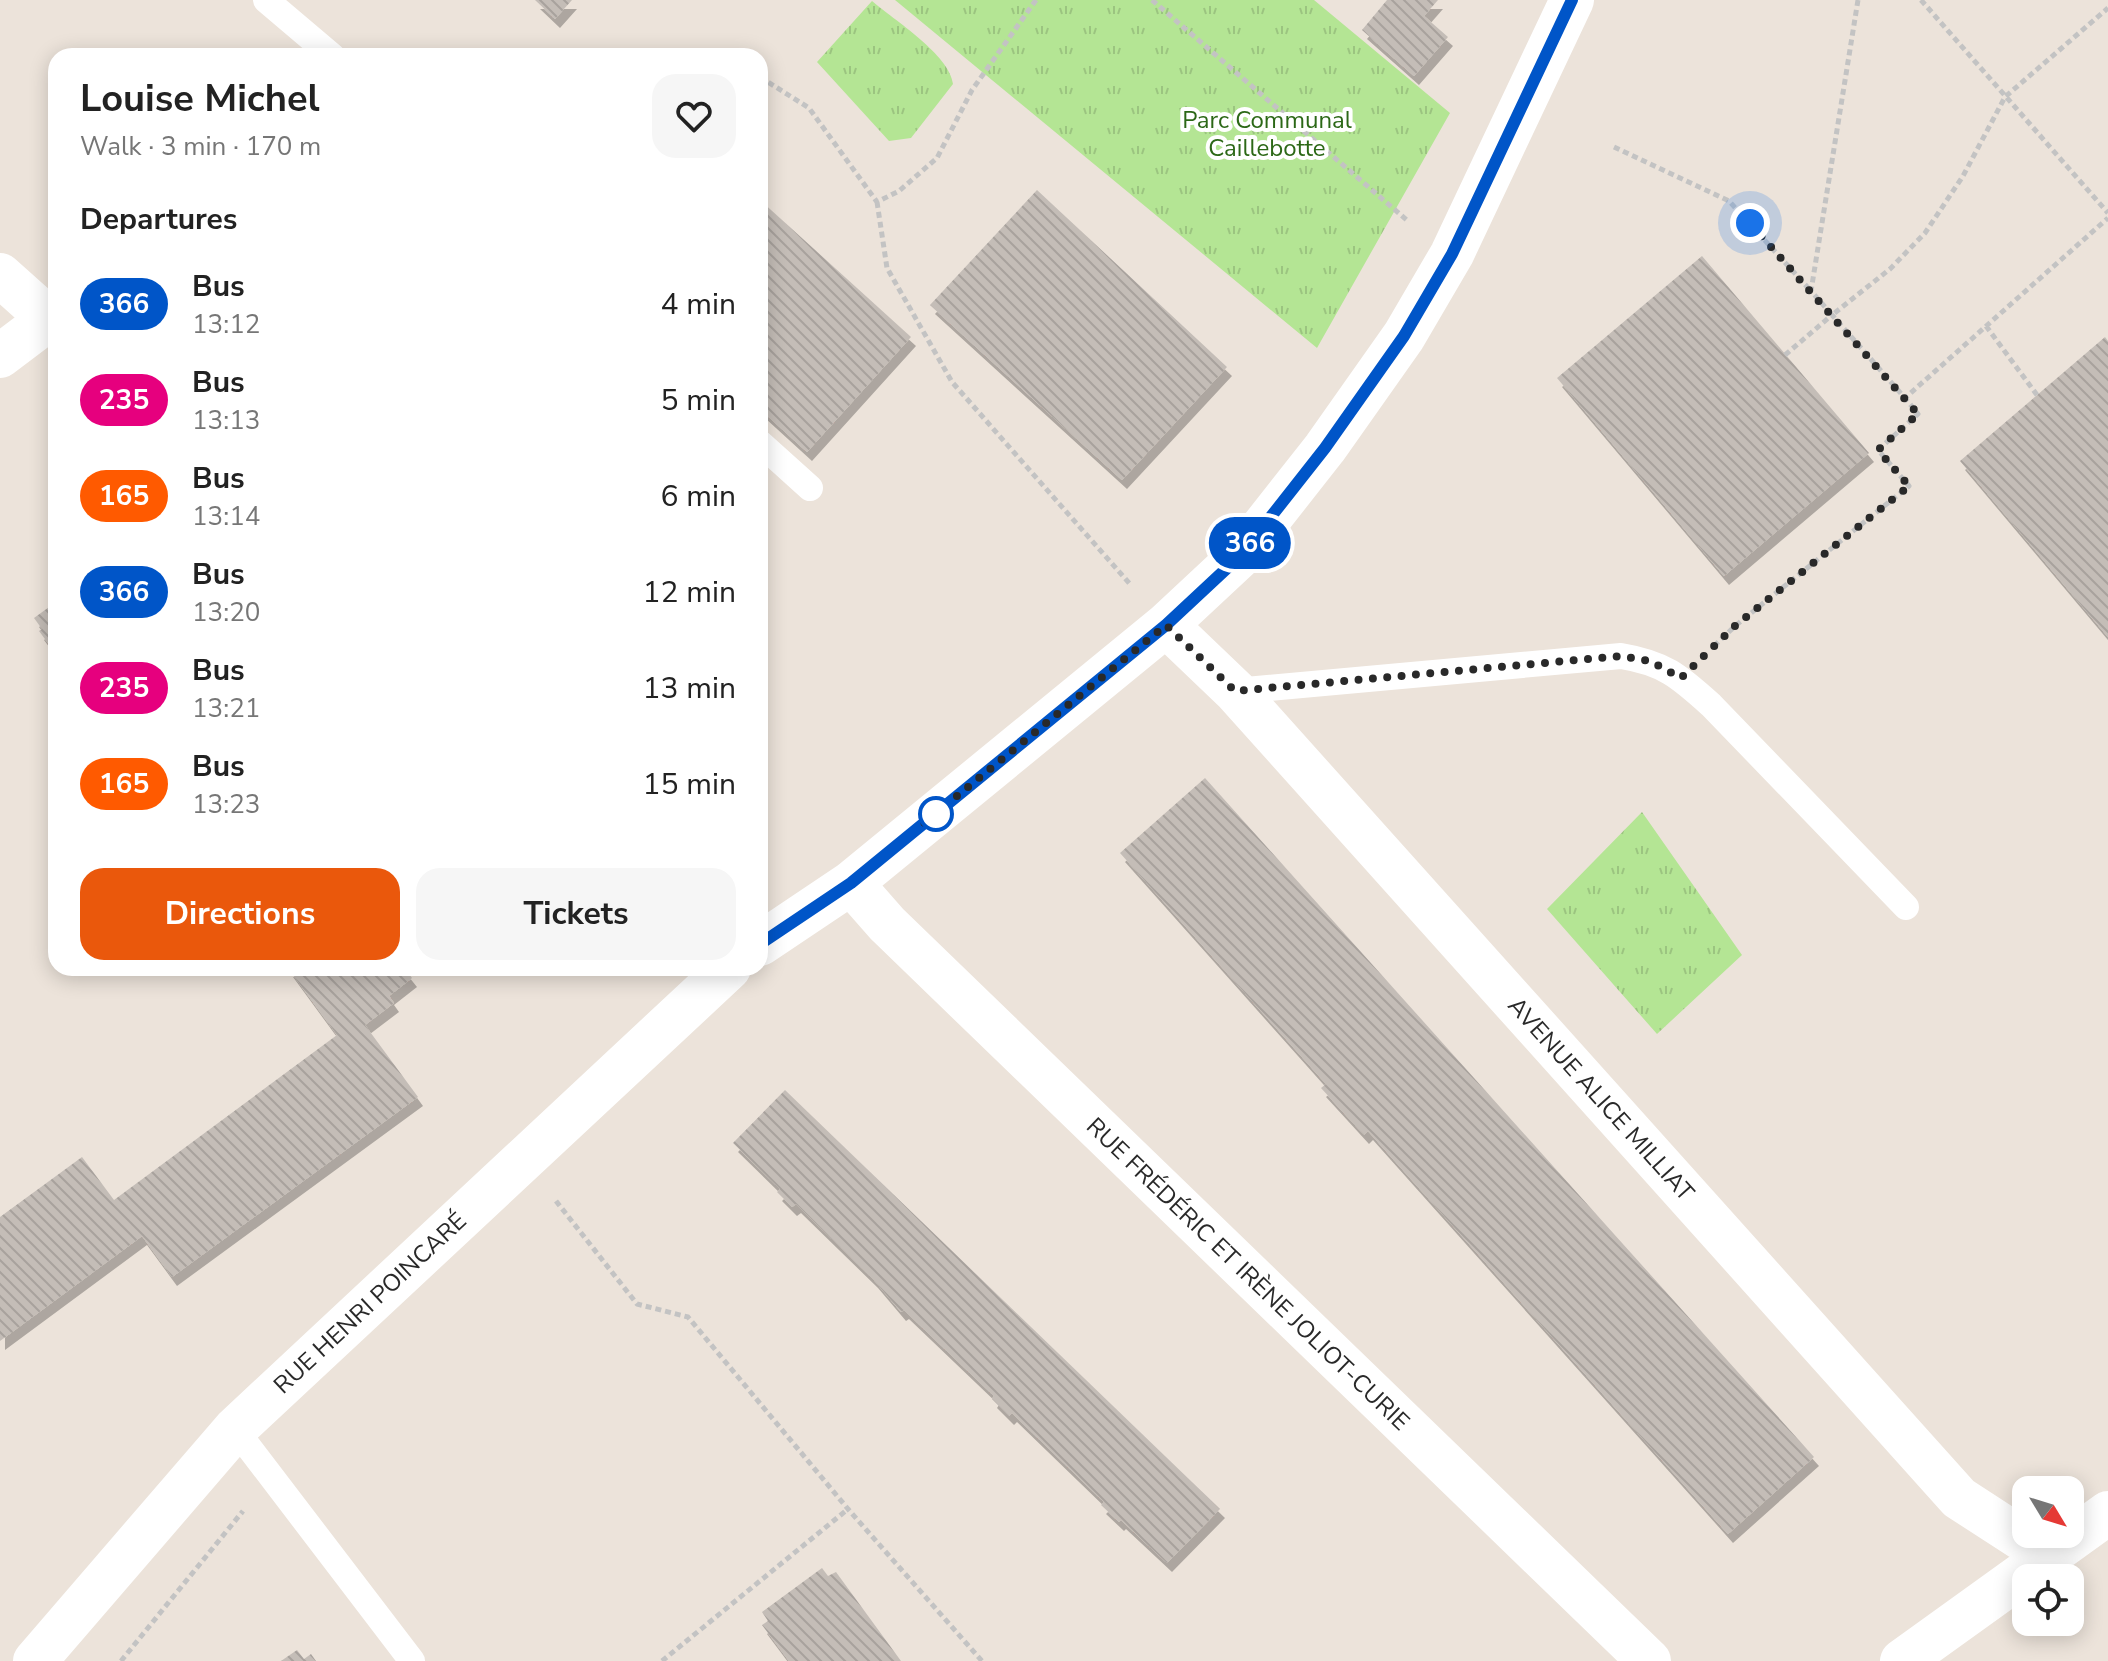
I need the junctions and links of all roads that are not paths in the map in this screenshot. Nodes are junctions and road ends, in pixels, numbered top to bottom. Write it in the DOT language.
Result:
graph roads {
  1 [pos="266,0"];
  2 [pos="1572,0"];
  3 [pos="323,48"];
  4 [pos="0,275"];
  5 [pos="48,318"];
  6 [pos="48,325"];
  7 [pos="0,356"];
  8 [pos="768,450"];
  9 [pos="810,488"];
  10 [pos="1166,625"];
  11 [pos="1235,691"];
  12 [pos="851,883"];
  13 [pos="1906,907"];
  14 [pos="768,939"];
  15 [pos="720,976"];
  16 [pos="235,1429"];
  17 [pos="2108,1513"];
  18 [pos="2050,1557"];
  19 [pos="35,1661"];
  20 [pos="412,1661"];
  21 [pos="1649,1661"];
  22 [pos="1902,1661"];
  1 -- 3 [label="lane"];
  2 -- 10 [label="street"];
  4 -- 5 [label="street"];
  6 -- 7 [label="street"];
  8 -- 9 [label="lane"];
  10 -- 11 [label="street, AVENUE ALICE MILLIAT"];
  10 -- 12 [label="street"];
  11 -- 13 [label="lane"];
  11 -- 18 [label="street, AVENUE ALICE MILLIAT"];
  12 -- 14 [label="street"];
  12 -- 21 [label="street, RUE FRÉDÉRIC ET IRÈNE JOLIOT-CURIE"];
  15 -- 16 [label="street, RUE HENRI POINCARÉ"];
  16 -- 19 [label="street, RUE HENRI POINCARÉ"];
  16 -- 20 [label="lane"];
  17 -- 18 [label="street"];
  18 -- 22 [label="street"];
}
